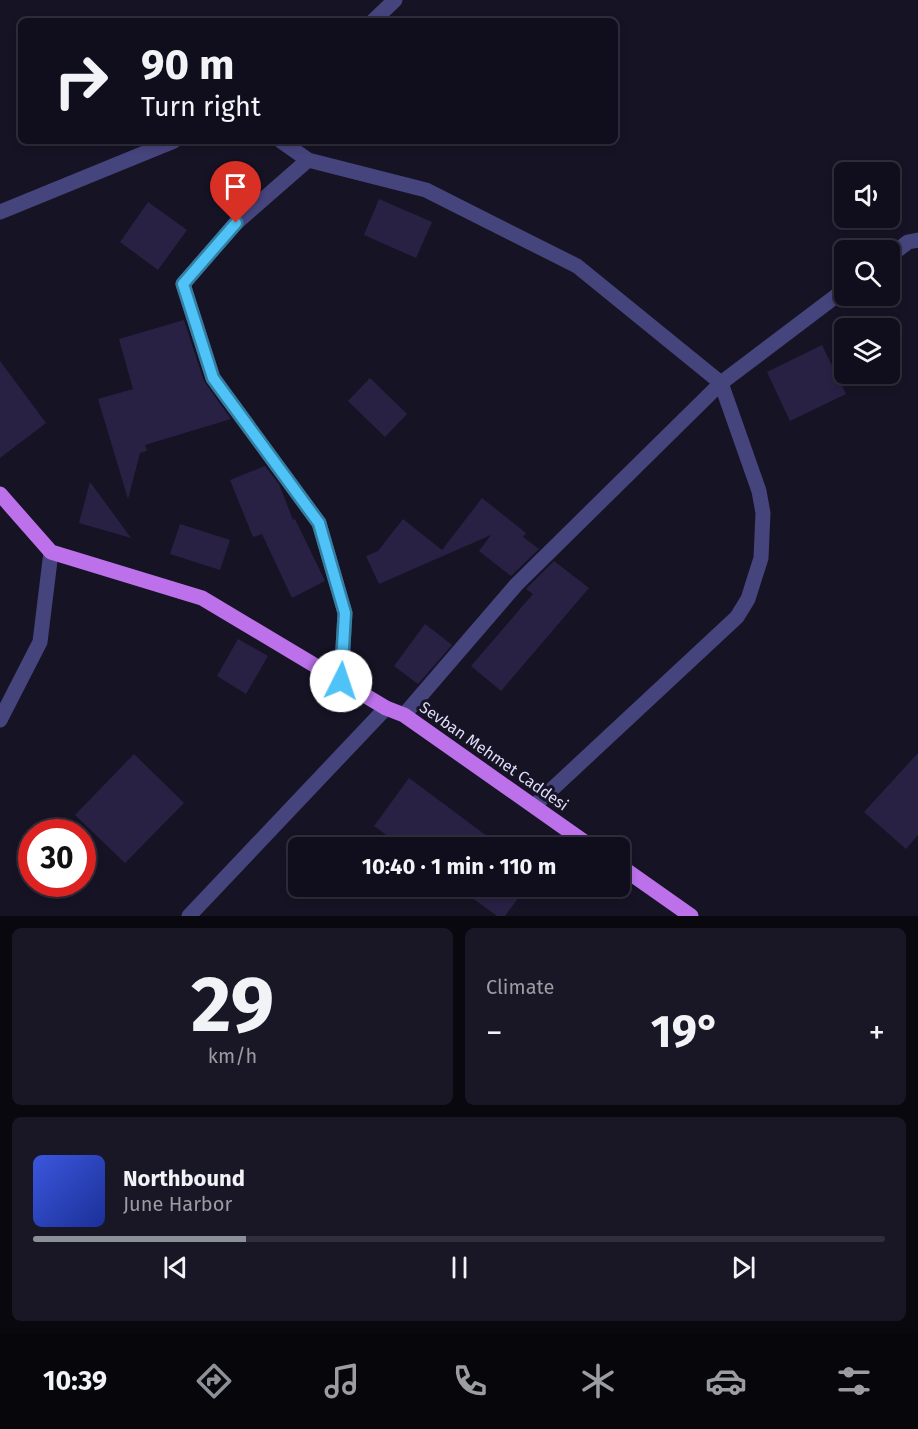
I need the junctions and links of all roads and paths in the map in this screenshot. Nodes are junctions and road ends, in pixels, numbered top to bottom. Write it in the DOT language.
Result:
graph roads {
  1 [pos="395,0"];
  2 [pos="376,18"];
  3 [pos="166,144"];
  4 [pos="285,144"];
  5 [pos="308,160"];
  6 [pos="0,212"];
  7 [pos="918,240"];
  8 [pos="900,248"];
  9 [pos="834,298"];
  10 [pos="721,383"];
  11 [pos="0,494"];
  12 [pos="51,552"];
  13 [pos="341,681"];
  14 [pos="387,708"];
  15 [pos="404,715"];
  16 [pos="0,720"];
  17 [pos="534,806"];
  18 [pos="578,837"];
  19 [pos="630,873"];
  20 [pos="189,916"];
  21 [pos="691,916"];
  1 -- 2 [label="street"];
  3 -- 6 [label="street"];
  4 -- 5 [label="street"];
  5 -- 10 [label="street"];
  5 -- 13 [label="street"];
  7 -- 8 [label="street"];
  9 -- 10 [label="street"];
  10 -- 15 [label="street"];
  10 -- 17 [label="street"];
  11 -- 12 [label="main road"];
  12 -- 13 [label="main road, Sevban Mehmet Caddesi"];
  12 -- 16 [label="street"];
  13 -- 14 [label="main road, Sevban Mehmet Caddesi"];
  14 -- 15 [label="main road, Sevban Mehmet Caddesi"];
  14 -- 20 [label="street"];
  15 -- 17 [label="main road, Sevban Mehmet Caddesi"];
  17 -- 18 [label="main road, Sevban Mehmet Caddesi"];
  19 -- 21 [label="main road"];
}
